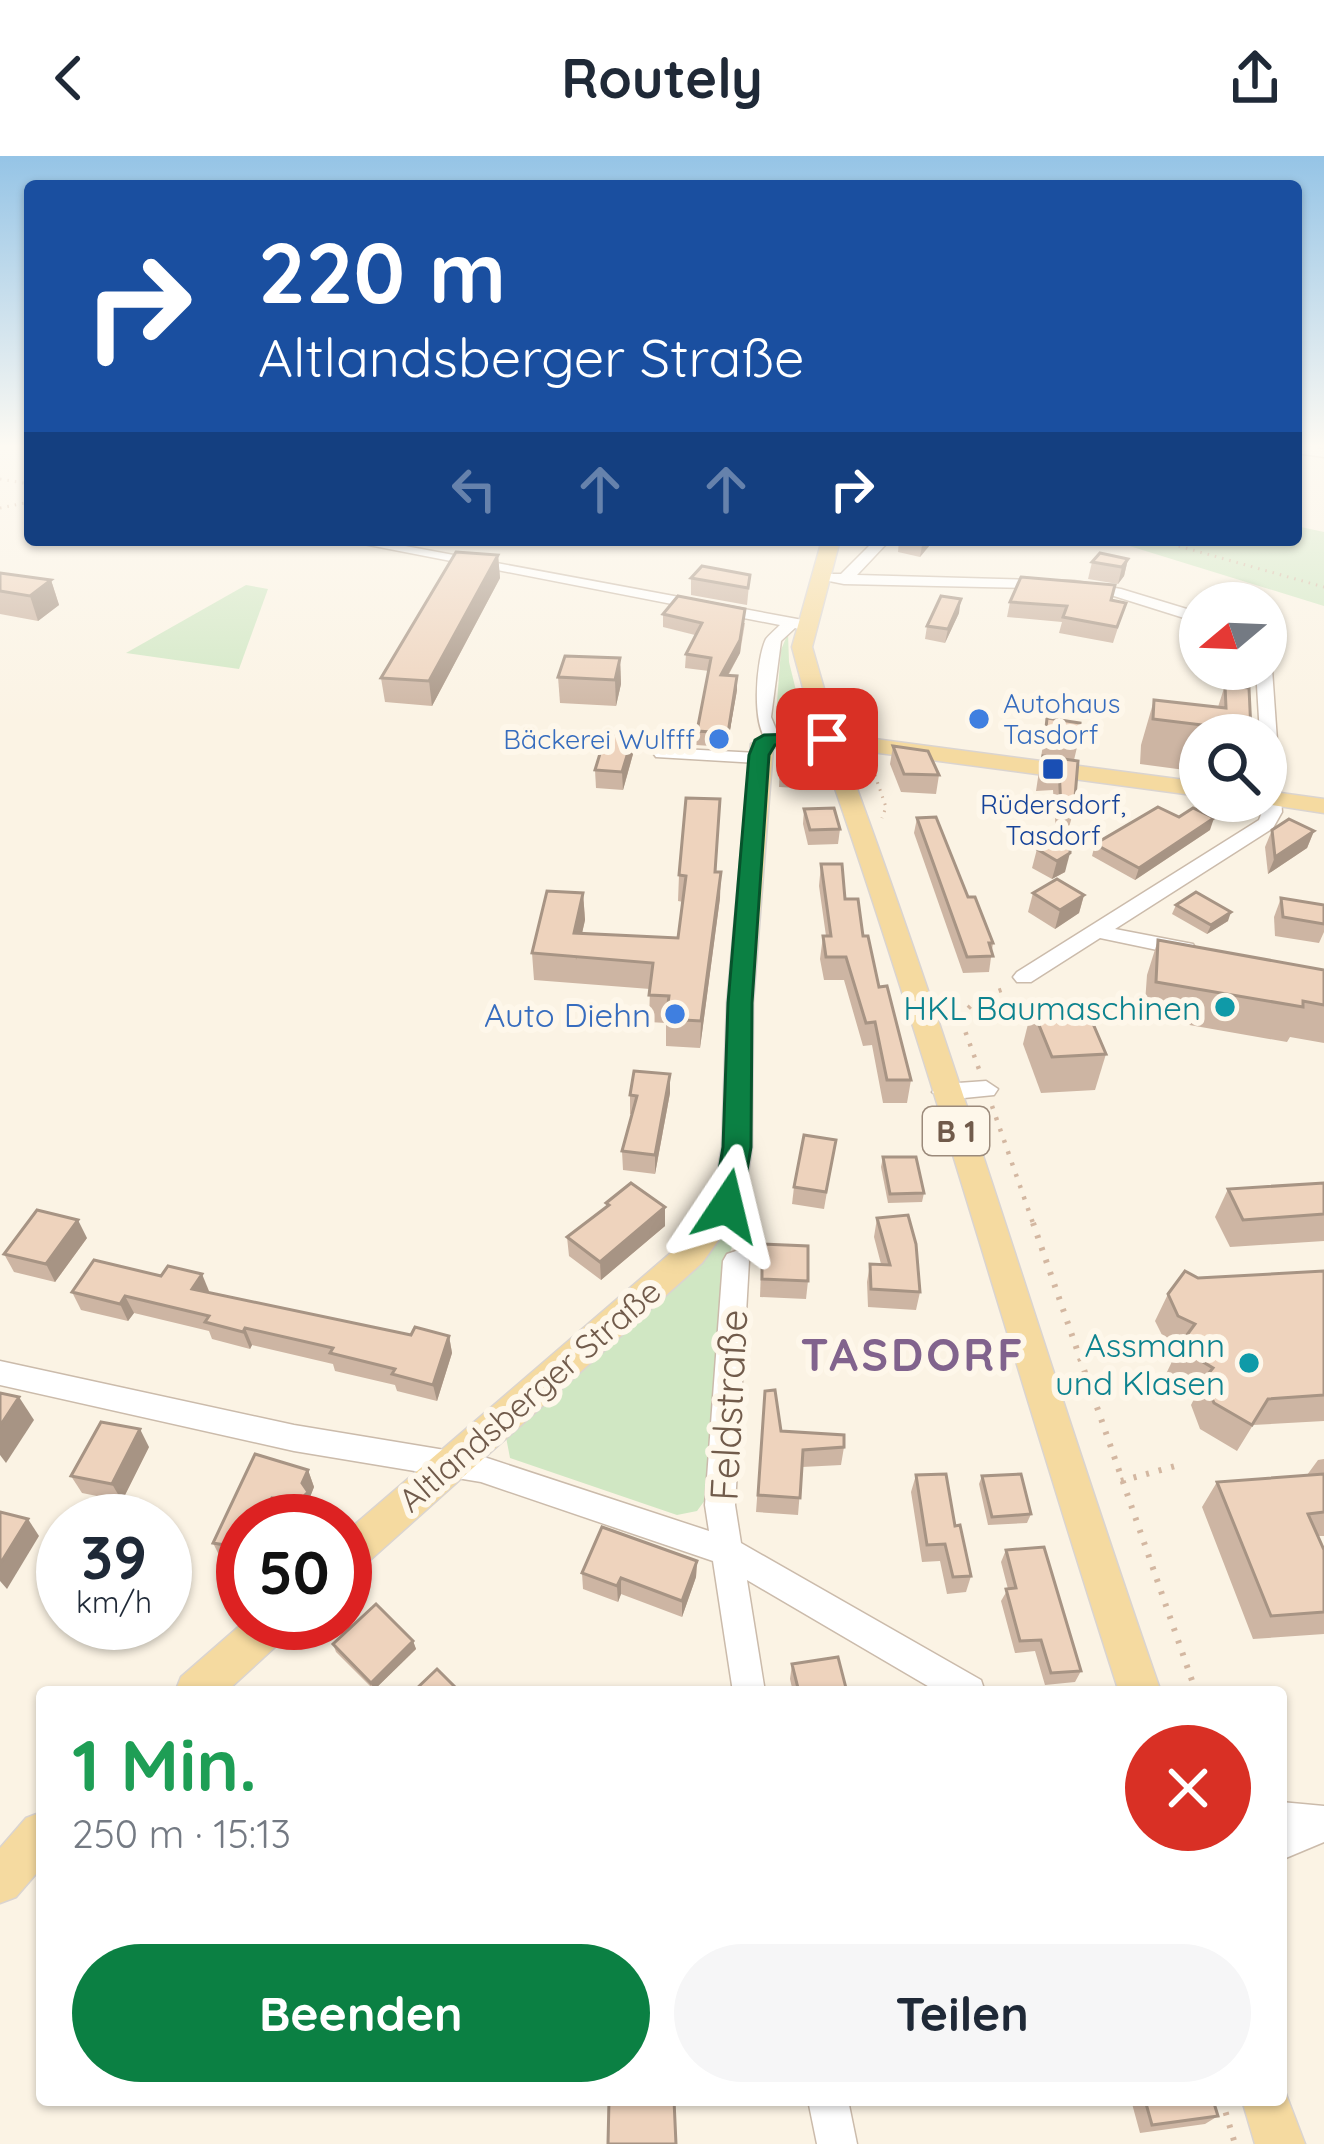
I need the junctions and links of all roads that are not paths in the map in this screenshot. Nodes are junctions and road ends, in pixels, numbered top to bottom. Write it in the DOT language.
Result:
graph roads {
  1 [pos="384,546"];
  2 [pos="829,546"];
  3 [pos="878,546"];
  4 [pos="821,578"];
  5 [pos="844,580"];
  6 [pos="1179,611"];
  7 [pos="799,626"];
  8 [pos="827,739"];
  9 [pos="765,748"];
  10 [pos="662,753"];
  11 [pos="1179,786"];
  12 [pos="1287,801"];
  13 [pos="1324,806"];
  14 [pos="1267,822"];
  15 [pos="1100,929"];
  16 [pos="1214,954"];
  17 [pos="1024,977"];
  18 [pos="986,1089"];
  19 [pos="944,1092"];
  20 [pos="744,1249"];
  21 [pos="0,1373"];
  22 [pos="448,1463"];
  23 [pos="372,1532"];
  24 [pos="728,1552"];
  25 [pos="242,1650"];
  26 [pos="203,1686"];
  27 [pos="747,1686"];
  28 [pos="959,1686"];
  29 [pos="1138,1686"];
  30 [pos="1287,1820"];
  31 [pos="1321,1824"];
  32 [pos="36,1833"];
  33 [pos="36,1837"];
  34 [pos="1287,1839"];
  35 [pos="0,1852"];
  36 [pos="0,1881"];
  37 [pos="829,2106"];
  38 [pos="1269,2106"];
  39 [pos="837,2144"];
  40 [pos="1280,2144"];
  1 -- 7 [label="street"];
  2 -- 4 [label="main road, B 1"];
  3 -- 5 [label="street"];
  4 -- 5 [label="street"];
  4 -- 7 [label="main road, B 1"];
  5 -- 6 [label="street"];
  7 -- 8 [label="main road, B 1"];
  7 -- 9 [label="street, Altlandsberger Straße"];
  8 -- 9 [label="main road"];
  8 -- 11 [label="main road"];
  8 -- 19 [label="main road, B 1"];
  9 -- 10 [label="street"];
  9 -- 22 [label="main road, Altlandsberger Straße"];
  12 -- 13 [label="main road"];
  14 -- 15 [label="street"];
  15 -- 16 [label="street"];
  15 -- 17 [label="street"];
  18 -- 19 [label="street"];
  19 -- 29 [label="main road, B 1"];
  20 -- 24 [label="street, Feldstraße"];
  21 -- 22 [label="street"];
  22 -- 23 [label="main road, Altlandsberger Straße"];
  22 -- 24 [label="street"];
  24 -- 27 [label="street, Feldstraße"];
  24 -- 28 [label="street"];
  25 -- 26 [label="main road"];
  30 -- 31 [label="street"];
  31 -- 34 [label="street"];
  32 -- 35 [label="main road"];
  33 -- 36 [label="main road"];
  37 -- 39 [label="street"];
  38 -- 40 [label="main road"];
}
